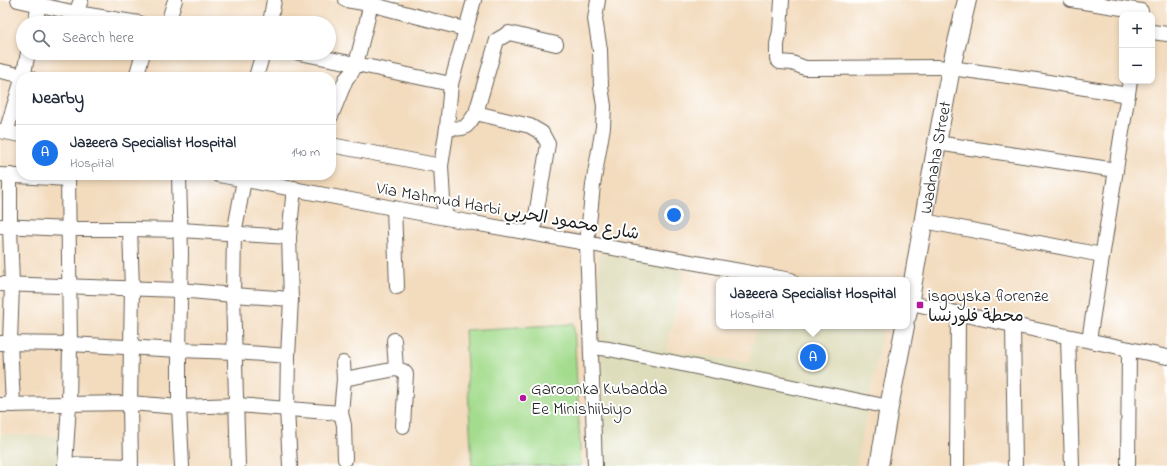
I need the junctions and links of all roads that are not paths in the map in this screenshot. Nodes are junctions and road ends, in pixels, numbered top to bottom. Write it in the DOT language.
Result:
graph roads {
  1 [pos="18,0"];
  2 [pos="175,0"];
  3 [pos="274,0"];
  4 [pos="346,0"];
  5 [pos="474,0"];
  6 [pos="598,0"];
  7 [pos="782,0"];
  8 [pos="955,0"];
  9 [pos="967,0"];
  10 [pos="1071,0"];
  11 [pos="370,2"];
  12 [pos="39,5"];
  13 [pos="78,7"];
  14 [pos="1142,9"];
  15 [pos="37,16"];
  16 [pos="112,16"];
  17 [pos="170,16"];
  18 [pos="271,16"];
  19 [pos="466,29"];
  20 [pos="1155,32"];
  21 [pos="1167,34"];
  22 [pos="556,44"];
  23 [pos="27,60"];
  24 [pos="141,60"];
  25 [pos="261,60"];
  26 [pos="335,60"];
  27 [pos="356,64"];
  28 [pos="946,68"];
  29 [pos="0,71"];
  30 [pos="25,72"];
  31 [pos="137,72"];
  32 [pos="257,72"];
  33 [pos="16,76"];
  34 [pos="451,84"];
  35 [pos="1129,88"];
  36 [pos="16,98"];
  37 [pos="336,104"];
  38 [pos="476,113"];
  39 [pos="447,127"];
  40 [pos="3,131"];
  41 [pos="16,134"];
  42 [pos="937,143"];
  43 [pos="336,146"];
  44 [pos="441,166"];
  45 [pos="1116,170"];
  46 [pos="5,175"];
  47 [pos="16,175"];
  48 [pos="68,180"];
  49 [pos="178,180"];
  50 [pos="244,180"];
  51 [pos="294,188"];
  52 [pos="394,208"];
  53 [pos="446,218"];
  54 [pos="924,221"];
  55 [pos="5,226"];
  56 [pos="69,229"];
  57 [pos="130,229"];
  58 [pos="181,230"];
  59 [pos="533,233"];
  60 [pos="234,234"];
  61 [pos="289,237"];
  62 [pos="587,243"];
  63 [pos="1102,255"];
  64 [pos="774,277"];
  65 [pos="902,277"];
  66 [pos="6,285"];
  67 [pos="70,286"];
  68 [pos="397,287"];
  69 [pos="132,288"];
  70 [pos="180,290"];
  71 [pos="233,295"];
  72 [pos="910,296"];
  73 [pos="291,299"];
  74 [pos="910,307"];
  75 [pos="958,314"];
  76 [pos="1013,325"];
  77 [pos="893,329"];
  78 [pos="904,329"];
  79 [pos="1068,337"];
  80 [pos="394,340"];
  81 [pos="1089,340"];
  82 [pos="5,343"];
  83 [pos="70,344"];
  84 [pos="131,347"];
  85 [pos="591,347"];
  86 [pos="1129,349"];
  87 [pos="179,350"];
  88 [pos="235,352"];
  89 [pos="288,356"];
  90 [pos="1167,357"];
  91 [pos="343,363"];
  92 [pos="396,369"];
  93 [pos="344,379"];
  94 [pos="130,403"];
  95 [pos="68,404"];
  96 [pos="6,405"];
  97 [pos="236,405"];
  98 [pos="179,407"];
  99 [pos="884,407"];
  100 [pos="287,409"];
  101 [pos="341,413"];
  102 [pos="403,426"];
  103 [pos="877,442"];
  104 [pos="345,459"];
  105 [pos="65,465"];
  106 [pos="130,466"];
  107 [pos="182,466"];
  108 [pos="238,466"];
  109 [pos="290,466"];
  110 [pos="595,466"];
  111 [pos="868,466"];
  112 [pos="879,466"];
  113 [pos="957,466"];
  114 [pos="1015,466"];
  115 [pos="1072,466"];
  116 [pos="1128,466"];
  1 -- 12 [label="street"];
  2 -- 17 [label="street"];
  3 -- 18 [label="street"];
  4 -- 11 [label="street"];
  5 -- 19 [label="street"];
  6 -- 62 [label="street"];
  7 -- 28 [label="street"];
  8 -- 28 [label="main road"];
  9 -- 28 [label="main road, Wadnaha Street"];
  10 -- 14 [label="street"];
  11 -- 19 [label="street"];
  11 -- 27 [label="street"];
  12 -- 13 [label="street"];
  12 -- 15 [label="street"];
  13 -- 16 [label="street"];
  19 -- 34 [label="street"];
  20 -- 21 [label="street"];
  22 -- 38 [label="street"];
  23 -- 30 [label="street"];
  24 -- 31 [label="street"];
  25 -- 32 [label="street"];
  26 -- 27 [label="street"];
  27 -- 34 [label="street"];
  27 -- 37 [label="street"];
  28 -- 35 [label="street"];
  28 -- 42 [label="main road, Wadnaha Street"];
  28 -- 65 [label="main road"];
  29 -- 33 [label="street"];
  34 -- 39 [label="street"];
  35 -- 45 [label="street"];
  36 -- 40 [label="street"];
  38 -- 39 [label="street"];
  38 -- 59 [label="street"];
  39 -- 44 [label="street"];
  40 -- 41 [label="street"];
  42 -- 45 [label="street"];
  42 -- 54 [label="main road, Wadnaha Street"];
  43 -- 44 [label="street"];
  44 -- 53 [label="street"];
  45 -- 63 [label="street"];
  46 -- 47 [label="street"];
  46 -- 55 [label="street"];
  48 -- 56 [label="street"];
  49 -- 58 [label="street"];
  50 -- 51 [label="street, Via Mahmud Harbi شارع محمود الحربي"];
  50 -- 60 [label="street"];
  51 -- 52 [label="street, Via Mahmud Harbi شارع محمود الحربي"];
  51 -- 61 [label="street"];
  52 -- 53 [label="street, Via Mahmud Harbi شارع محمود الحربي"];
  52 -- 68 [label="street"];
  53 -- 59 [label="street, Via Mahmud Harbi شارع محمود الحربي"];
  54 -- 63 [label="street"];
  54 -- 72 [label="main road, Wadnaha Street"];
  55 -- 56 [label="street"];
  55 -- 66 [label="street"];
  56 -- 57 [label="street"];
  56 -- 67 [label="street"];
  57 -- 58 [label="street"];
  57 -- 69 [label="street"];
  58 -- 60 [label="street"];
  58 -- 70 [label="street"];
  59 -- 62 [label="street, Via Mahmud Harbi شارع محمود الحربي"];
  60 -- 61 [label="street"];
  60 -- 71 [label="street"];
  61 -- 73 [label="street"];
  62 -- 64 [label="street, Via Mahmud Harbi شارع محمود الحربي"];
  62 -- 85 [label="street"];
  63 -- 81 [label="street"];
  66 -- 67 [label="street"];
  66 -- 82 [label="street"];
  67 -- 69 [label="street"];
  67 -- 83 [label="street"];
  69 -- 70 [label="street"];
  69 -- 84 [label="street"];
  70 -- 71 [label="street"];
  70 -- 87 [label="street"];
  71 -- 73 [label="street"];
  71 -- 88 [label="street"];
  73 -- 89 [label="street"];
  74 -- 75 [label="street"];
  75 -- 76 [label="street"];
  75 -- 113 [label="street"];
  76 -- 79 [label="street"];
  76 -- 114 [label="street"];
  77 -- 99 [label="main road"];
  78 -- 99 [label="main road"];
  79 -- 81 [label="street"];
  79 -- 115 [label="street"];
  80 -- 92 [label="street"];
  81 -- 86 [label="street"];
  82 -- 83 [label="street"];
  82 -- 96 [label="street"];
  83 -- 84 [label="street"];
  83 -- 95 [label="street"];
  84 -- 87 [label="street"];
  84 -- 94 [label="street"];
  85 -- 99 [label="street"];
  85 -- 110 [label="street"];
  86 -- 90 [label="street"];
  86 -- 116 [label="street"];
  87 -- 88 [label="street"];
  87 -- 98 [label="street"];
  88 -- 89 [label="street"];
  88 -- 97 [label="street"];
  89 -- 100 [label="street"];
  91 -- 93 [label="street"];
  92 -- 93 [label="street"];
  92 -- 102 [label="street"];
  93 -- 101 [label="street"];
  94 -- 95 [label="street"];
  94 -- 98 [label="street"];
  94 -- 106 [label="street"];
  95 -- 96 [label="street"];
  95 -- 105 [label="street"];
  97 -- 98 [label="street"];
  97 -- 100 [label="street"];
  97 -- 108 [label="street"];
  98 -- 107 [label="street"];
  99 -- 103 [label="main road"];
  100 -- 101 [label="street"];
  100 -- 109 [label="street"];
  101 -- 104 [label="street"];
  103 -- 111 [label="main road"];
  103 -- 112 [label="main road"];
  105 -- 106 [label="street"];
}
